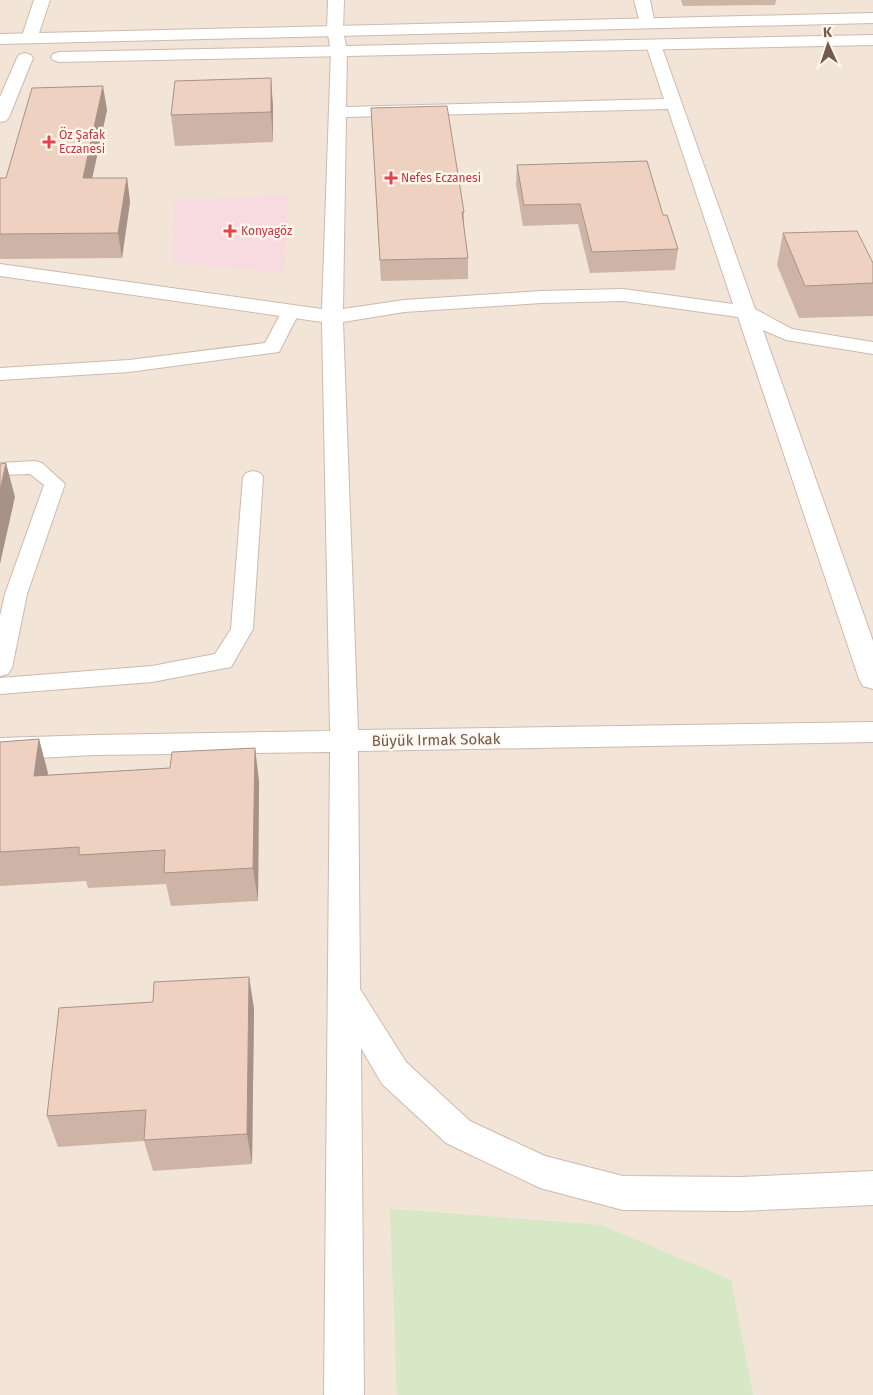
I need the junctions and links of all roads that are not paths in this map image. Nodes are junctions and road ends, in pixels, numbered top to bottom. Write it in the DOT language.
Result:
graph roads {
  1 [pos="42,0"];
  2 [pos="336,0"];
  3 [pos="642,0"];
  4 [pos="873,18"];
  5 [pos="646,24"];
  6 [pos="334,30"];
  7 [pos="0,39"];
  8 [pos="29,39"];
  9 [pos="873,40"];
  10 [pos="654,45"];
  11 [pos="339,51"];
  12 [pos="674,104"];
  13 [pos="337,112"];
  14 [pos="0,117"];
  15 [pos="0,270"];
  16 [pos="292,311"];
  17 [pos="746,312"];
  18 [pos="332,317"];
  19 [pos="873,348"];
  20 [pos="0,374"];
  21 [pos="0,469"];
  22 [pos="253,477"];
  23 [pos="0,668"];
  24 [pos="873,679"];
  25 [pos="0,686"];
  26 [pos="873,732"];
  27 [pos="344,741"];
  28 [pos="0,749"];
  29 [pos="344,991"];
  30 [pos="873,1188"];
  31 [pos="344,1395"];
  1 -- 8 [label="street"];
  2 -- 6 [label="street"];
  3 -- 5 [label="street"];
  4 -- 5 [label="street"];
  5 -- 6 [label="street"];
  6 -- 8 [label="street"];
  6 -- 11 [label="street"];
  7 -- 8 [label="street"];
  9 -- 10 [label="street"];
  10 -- 11 [label="street"];
  10 -- 12 [label="street"];
  11 -- 13 [label="street"];
  11 -- 14 [label="street"];
  12 -- 13 [label="street"];
  12 -- 17 [label="street"];
  13 -- 18 [label="street"];
  15 -- 16 [label="street"];
  16 -- 18 [label="street"];
  16 -- 20 [label="lane"];
  17 -- 18 [label="street"];
  17 -- 19 [label="street"];
  17 -- 24 [label="street"];
  18 -- 27 [label="street"];
  21 -- 23 [label="lane"];
  22 -- 25 [label="lane"];
  26 -- 27 [label="street, Büyük Irmak Sokak"];
  27 -- 28 [label="street, Büyük Irmak Sokak"];
  27 -- 29 [label="street"];
  29 -- 30 [label="street"];
  29 -- 31 [label="street"];
}
